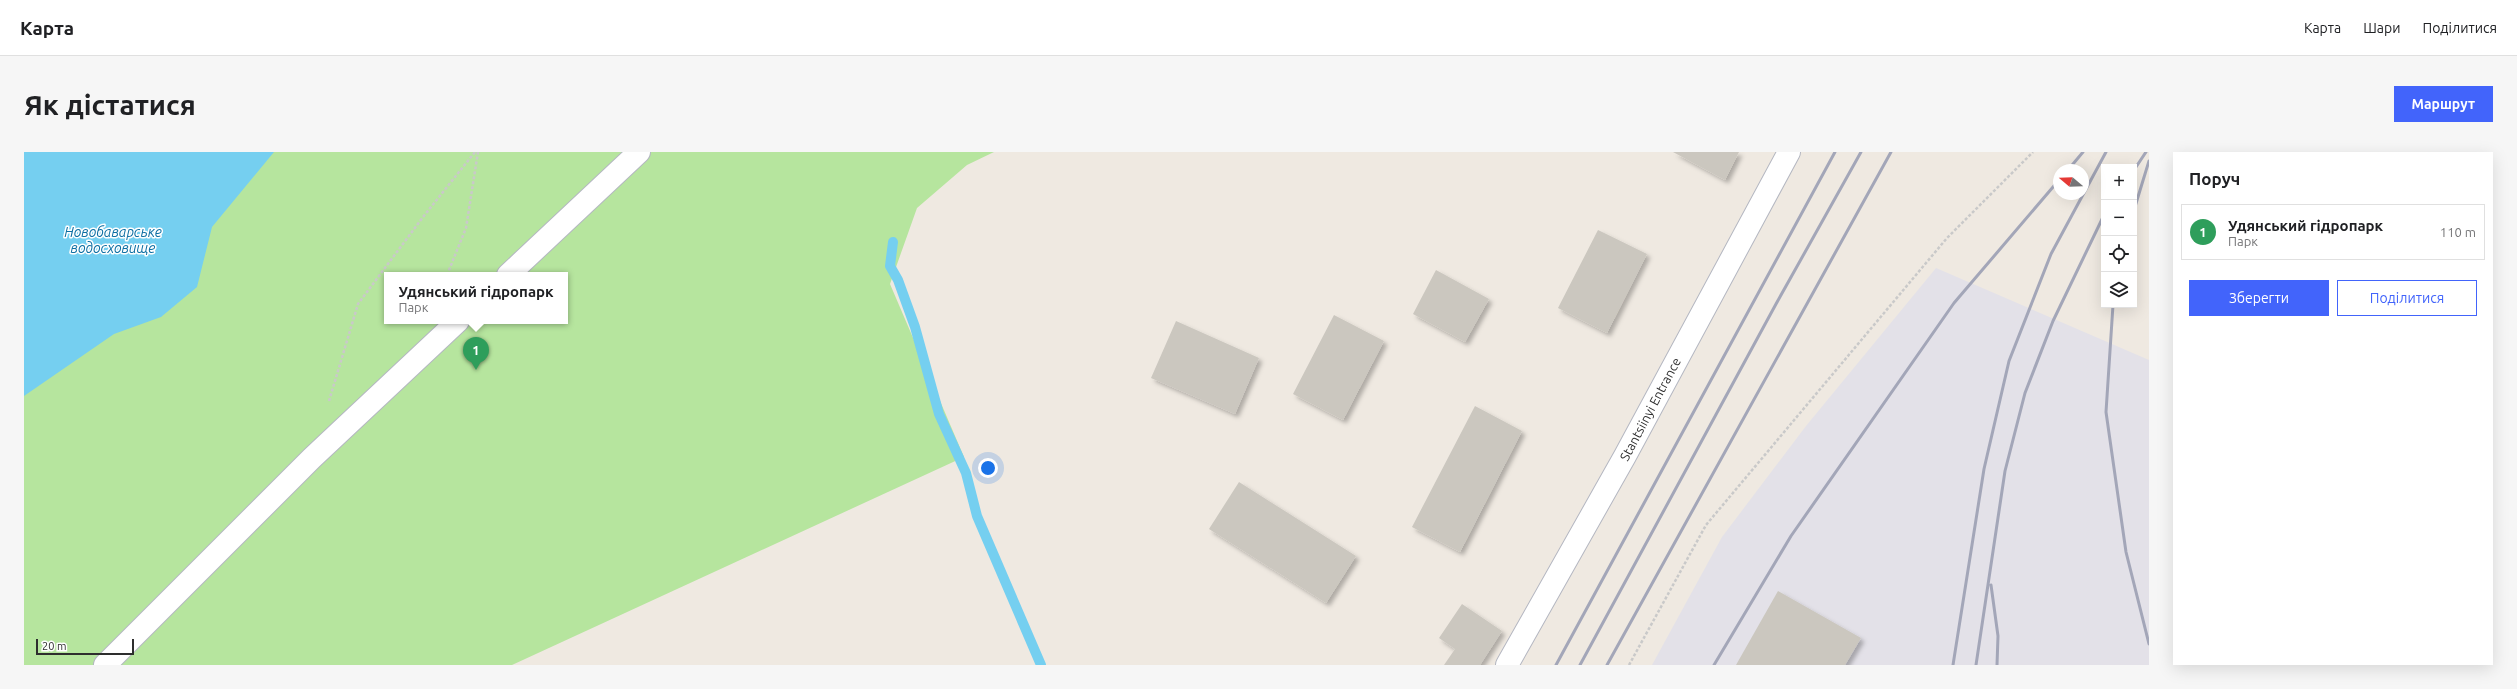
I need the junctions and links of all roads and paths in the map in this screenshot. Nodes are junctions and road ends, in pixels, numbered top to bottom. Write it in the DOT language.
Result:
graph roads {
  1 [pos="475,152"];
  2 [pos="478,152"];
  3 [pos="640,152"];
  4 [pos="1789,152"];
  5 [pos="2033,152"];
  6 [pos="448,272"];
  7 [pos="511,272"];
  8 [pos="455,324"];
  9 [pos="327,407"];
  10 [pos="106,665"];
  11 [pos="1507,665"];
  12 [pos="1629,665"];
  1 -- 9 [label="path"];
  2 -- 6 [label="path"];
  3 -- 7 [label="street"];
  4 -- 11 [label="street, Stantsiinyi Entrance"];
  5 -- 12 [label="path"];
  8 -- 10 [label="street"];
}
